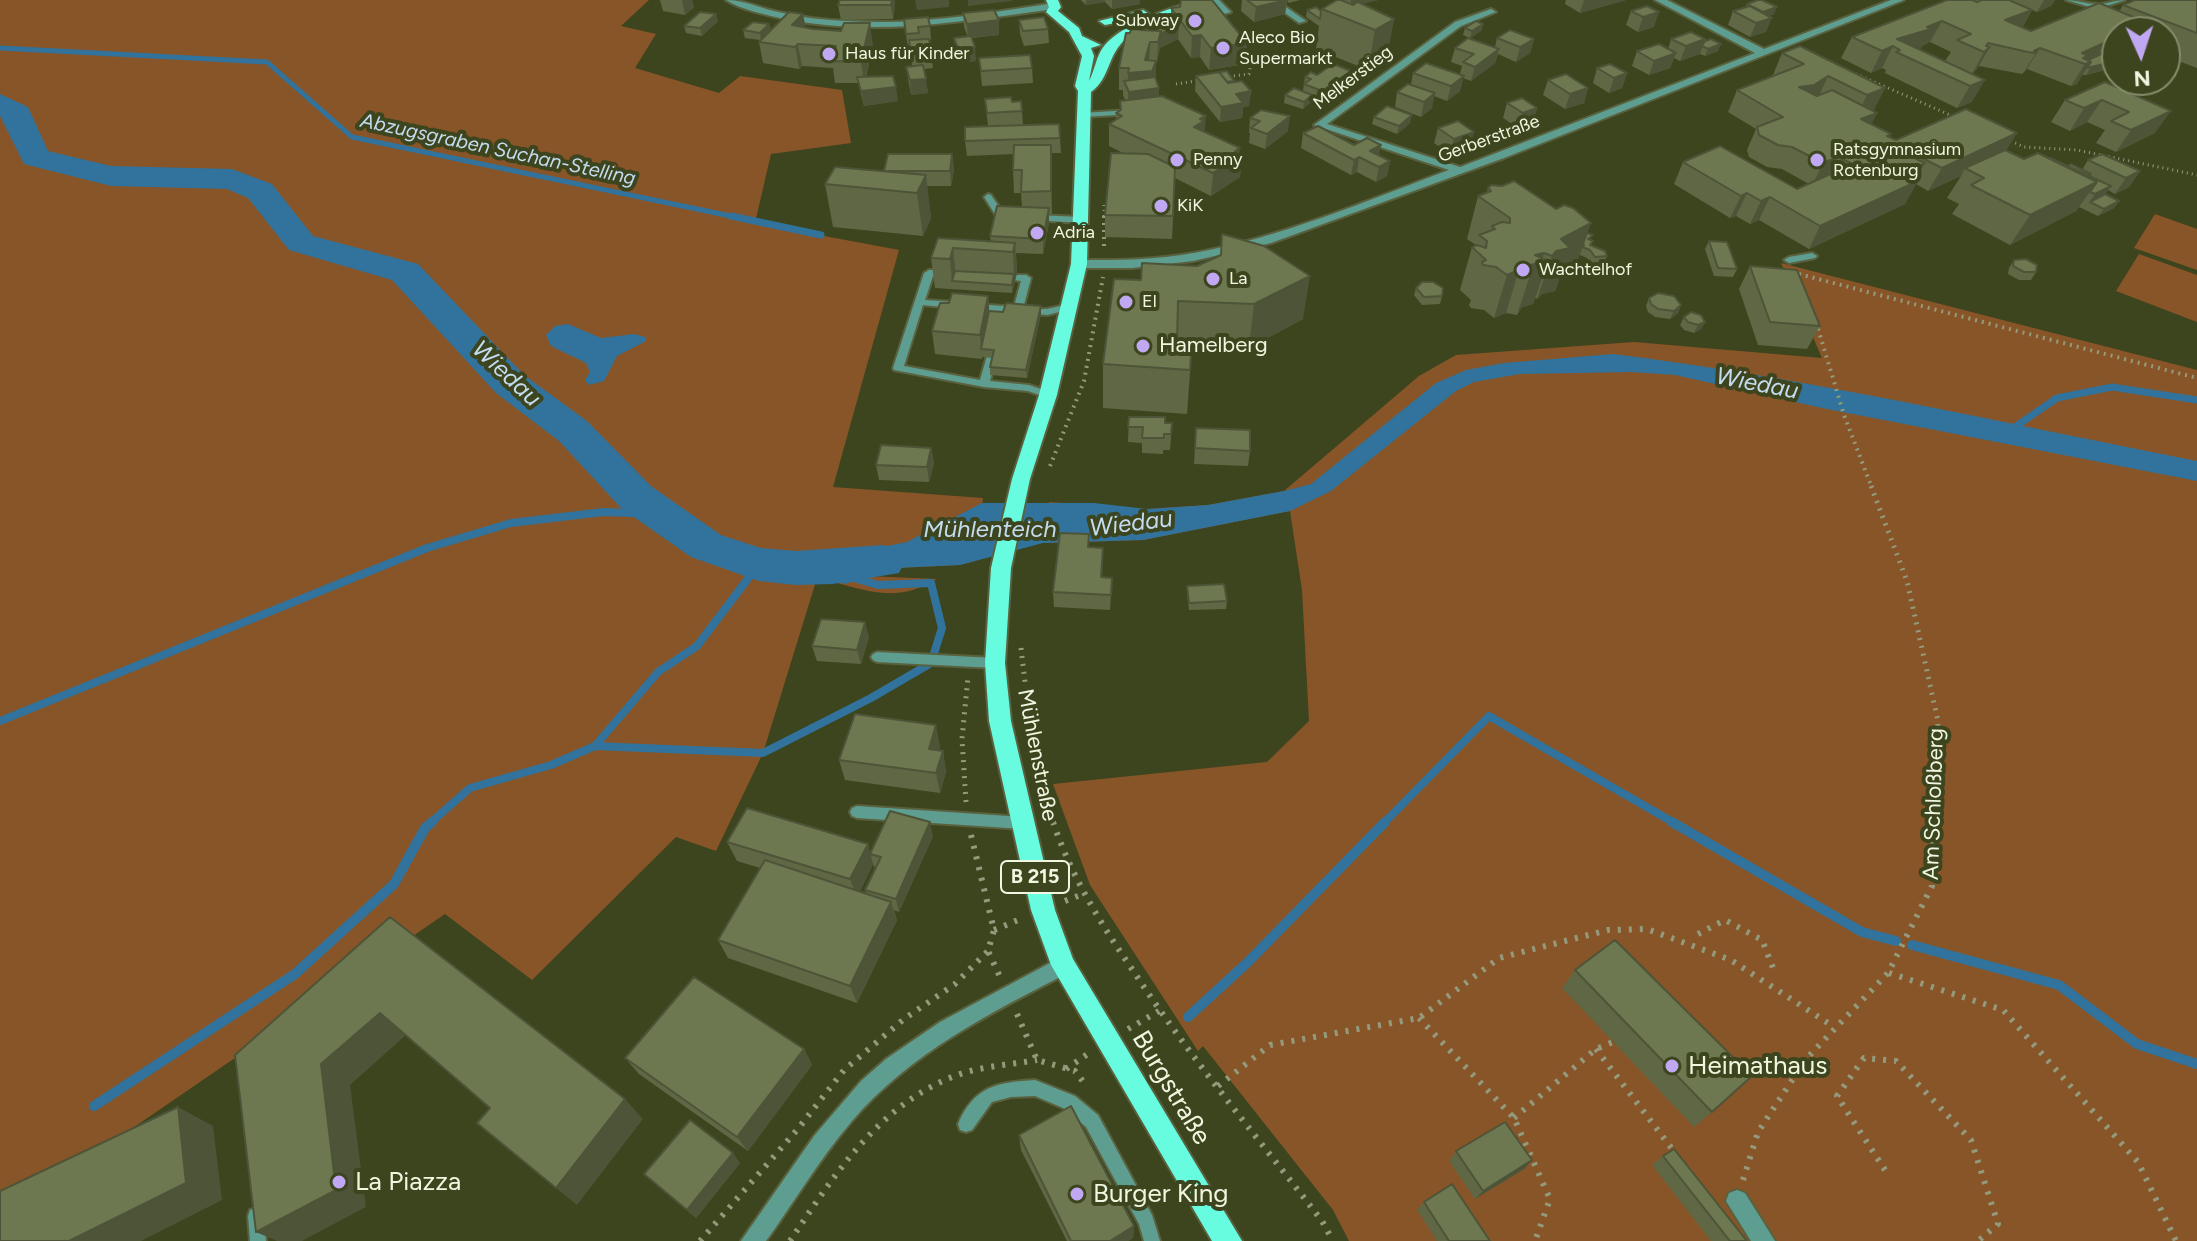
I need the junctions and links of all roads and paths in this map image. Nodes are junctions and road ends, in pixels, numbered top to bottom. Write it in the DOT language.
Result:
graph roads {
  1 [pos="731,0"];
  2 [pos="1193,0"];
  3 [pos="1208,0"];
  4 [pos="1215,0"];
  5 [pos="1271,0"];
  6 [pos="1660,0"];
  7 [pos="1899,0"];
  8 [pos="2070,0"];
  9 [pos="2121,0"];
  10 [pos="1053,3"];
  11 [pos="1227,12"];
  12 [pos="1491,12"];
  13 [pos="1302,21"];
  14 [pos="1090,22"];
  15 [pos="1126,33"];
  16 [pos="1083,43"];
  17 [pos="1116,43"];
  18 [pos="1761,52"];
  19 [pos="1252,58"];
  20 [pos="1855,74"];
  21 [pos="1217,78"];
  22 [pos="1203,80"];
  23 [pos="1176,84"];
  24 [pos="1085,90"];
  25 [pos="1147,110"];
  26 [pos="1082,115"];
  27 [pos="1968,122"];
  28 [pos="1996,135"];
  29 [pos="1459,170"];
  30 [pos="2197,175"];
  31 [pos="988,197"];
  32 [pos="1016,218"];
  33 [pos="1032,218"];
  34 [pos="1081,220"];
  35 [pos="1812,256"];
  36 [pos="1789,260"];
  37 [pos="1079,264"];
  38 [pos="940,273"];
  39 [pos="1016,278"];
  40 [pos="1800,287"];
  41 [pos="919,302"];
  42 [pos="1069,307"];
  43 [pos="1004,309"];
  44 [pos="1018,310"];
  45 [pos="1812,314"];
  46 [pos="2197,378"];
  47 [pos="984,384"];
  48 [pos="1048,395"];
  49 [pos="1021,645"];
  50 [pos="877,657"];
  51 [pos="983,662"];
  52 [pos="857,812"];
  53 [pos="968,821"];
  54 [pos="1023,823"];
  55 [pos="1698,934"];
  56 [pos="1063,965"];
  57 [pos="1775,973"];
  58 [pos="1888,973"];
  59 [pos="1008,993"];
  60 [pos="1419,1018"];
  61 [pos="1834,1027"];
  62 [pos="1613,1042"];
  63 [pos="1596,1049"];
  64 [pos="1037,1060"];
  65 [pos="1218,1086"];
  66 [pos="1514,1118"];
  67 [pos="966,1124"];
  68 [pos="1678,1157"];
  69 [pos="1885,1170"];
  70 [pos="255,1197"];
  71 [pos="1737,1201"];
  72 [pos="258,1241"];
  73 [pos="752,1241"];
  74 [pos="790,1241"];
  75 [pos="1152,1241"];
  76 [pos="1228,1241"];
  77 [pos="1333,1241"];
  78 [pos="1535,1241"];
  79 [pos="1764,1241"];
  80 [pos="1978,1241"];
  81 [pos="2176,1241"];
  1 -- 10 [label="street"];
  2 -- 14 [label="main road"];
  3 -- 15 [label="main road, Mühlenstraße"];
  4 -- 11 [label="lane"];
  5 -- 13 [label="lane"];
  6 -- 18 [label="street"];
  7 -- 18 [label="street, Gerberstraße"];
  8 -- 9 [label="lane"];
  10 -- 14 [label="main road"];
  12 -- 29 [label="street, Melkerstieg"];
  14 -- 15 [label="main road"];
  14 -- 16 [label="main road"];
  15 -- 17 [label="main road, Mühlenstraße"];
  16 -- 17 [label="main road"];
  16 -- 24 [label="main road, Mühlenstraße / B 215"];
  17 -- 24 [label="main road, Mühlenstraße / B 215"];
  18 -- 29 [label="street, Gerberstraße"];
  19 -- 21 [label="path"];
  20 -- 27 [label="path"];
  22 -- 23 [label="path"];
  24 -- 26 [label="main road, Mühlenstraße / B 215"];
  25 -- 26 [label="lane"];
  26 -- 34 [label="main road, Mühlenstraße / B 215"];
  28 -- 30 [label="path"];
  29 -- 37 [label="street, Gerberstraße"];
  31 -- 32 [label="lane"];
  33 -- 34 [label="lane"];
  34 -- 37 [label="main road, Mühlenstraße / B 215"];
  35 -- 36 [label="lane"];
  37 -- 42 [label="main road, Mühlenstraße / B 215"];
  38 -- 41 [label="lane"];
  39 -- 44 [label="lane"];
  40 -- 46 [label="path"];
  41 -- 43 [label="lane"];
  41 -- 47 [label="lane"];
  42 -- 44 [label="lane"];
  42 -- 48 [label="main road, Mühlenstraße / B 215"];
  43 -- 44 [label="lane"];
  43 -- 47 [label="lane"];
  45 -- 58 [label="path, Am Schloßberg"];
  47 -- 48 [label="lane"];
  48 -- 51 [label="main road, Mühlenstraße / B 215"];
  49 -- 65 [label="path"];
  50 -- 51 [label="lane"];
  51 -- 53 [label="path"];
  51 -- 54 [label="main road, Mühlenstraße / B 215"];
  52 -- 53 [label="lane"];
  53 -- 54 [label="lane"];
  53 -- 59 [label="path"];
  54 -- 56 [label="main road, Mühlenstraße / B 215"];
  55 -- 57 [label="path"];
  56 -- 59 [label="street"];
  56 -- 76 [label="main road, Burgstraße / B 215"];
  58 -- 61 [label="path, Am Schloßberg"];
  58 -- 81 [label="path"];
  59 -- 73 [label="street"];
  60 -- 61 [label="path"];
  60 -- 65 [label="path"];
  60 -- 66 [label="path"];
  61 -- 71 [label="path, Am Schloßberg"];
  62 -- 63 [label="path"];
  63 -- 66 [label="path"];
  63 -- 68 [label="path"];
  64 -- 74 [label="path"];
  65 -- 77 [label="path"];
  66 -- 78 [label="path"];
  67 -- 75 [label="lane"];
  69 -- 80 [label="path"];
  70 -- 72 [label="lane"];
  71 -- 79 [label="street"];
}
